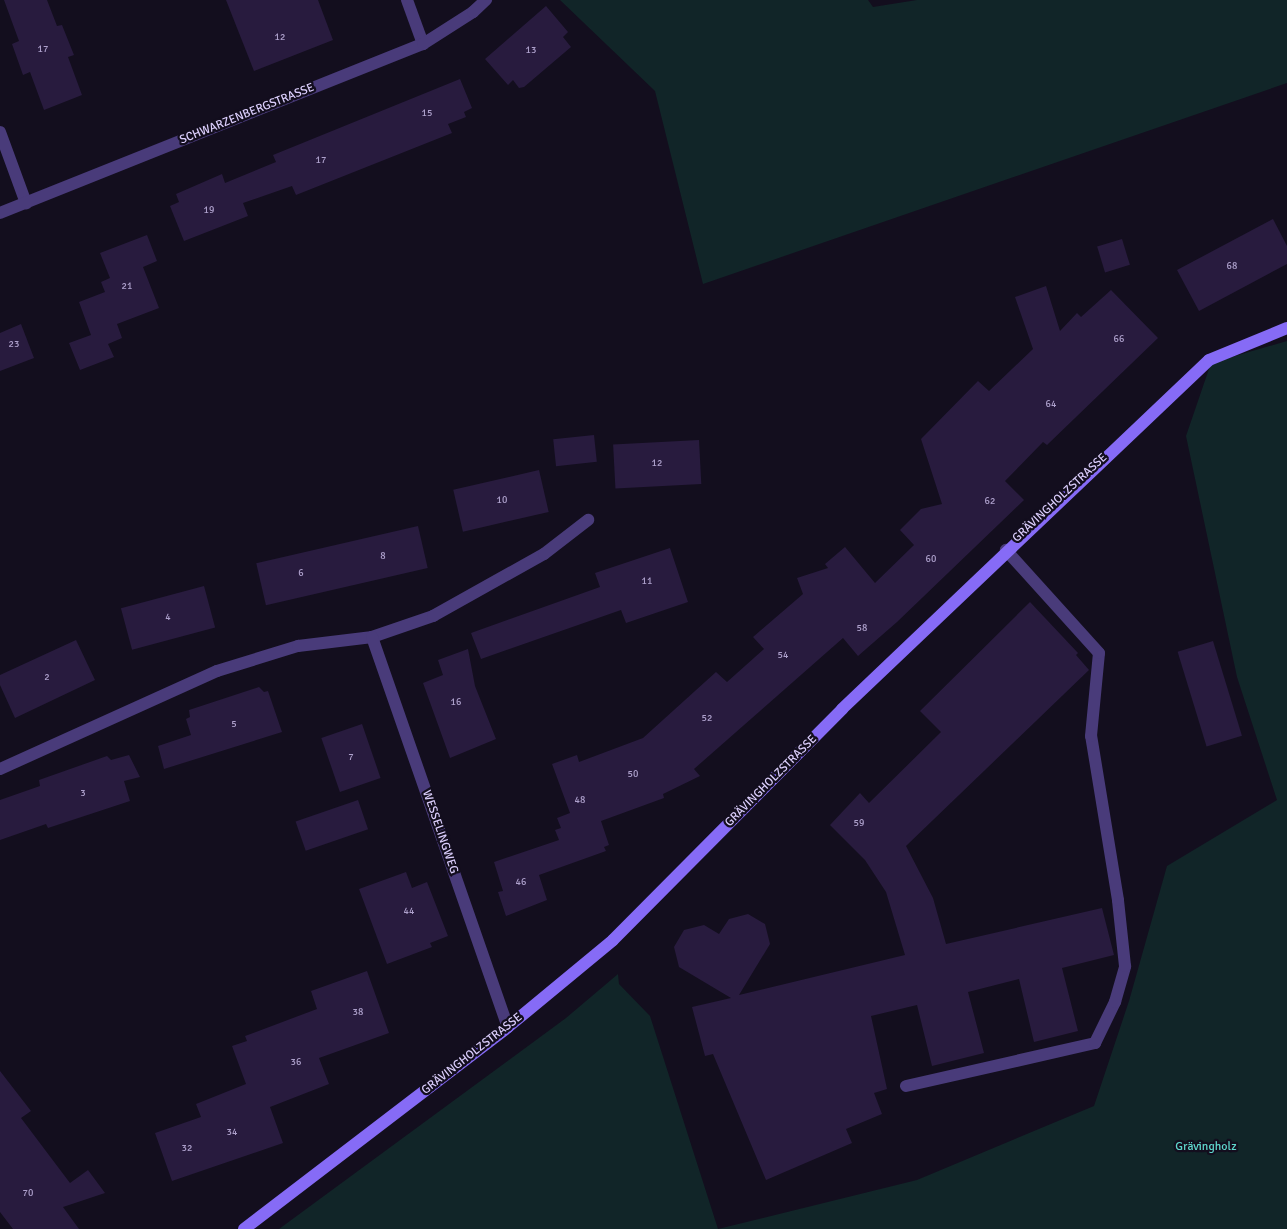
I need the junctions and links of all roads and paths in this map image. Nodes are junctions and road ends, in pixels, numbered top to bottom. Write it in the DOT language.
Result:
graph roads {
  1 [pos="407,0"];
  2 [pos="486,0"];
  3 [pos="423,44"];
  4 [pos="0,132"];
  5 [pos="26,203"];
  6 [pos="0,213"];
  7 [pos="1287,328"];
  8 [pos="588,520"];
  9 [pos="1006,550"];
  10 [pos="372,636"];
  11 [pos="0,769"];
  12 [pos="508,1028"];
  13 [pos="906,1086"];
  14 [pos="244,1229"];
  1 -- 3 [label="street"];
  2 -- 3 [label="street, SCHWARZENBERGSTRASSE"];
  3 -- 5 [label="street, SCHWARZENBERGSTRASSE"];
  4 -- 5 [label="street"];
  5 -- 6 [label="street, SCHWARZENBERGSTRASSE"];
  7 -- 9 [label="main road, GRÄVINGHOLZSTRASSE"];
  8 -- 10 [label="street"];
  9 -- 12 [label="main road, GRÄVINGHOLZSTRASSE"];
  9 -- 13 [label="street"];
  10 -- 11 [label="street"];
  10 -- 12 [label="street, WESSELINGWEG"];
  12 -- 14 [label="main road, GRÄVINGHOLZSTRASSE"];
}
